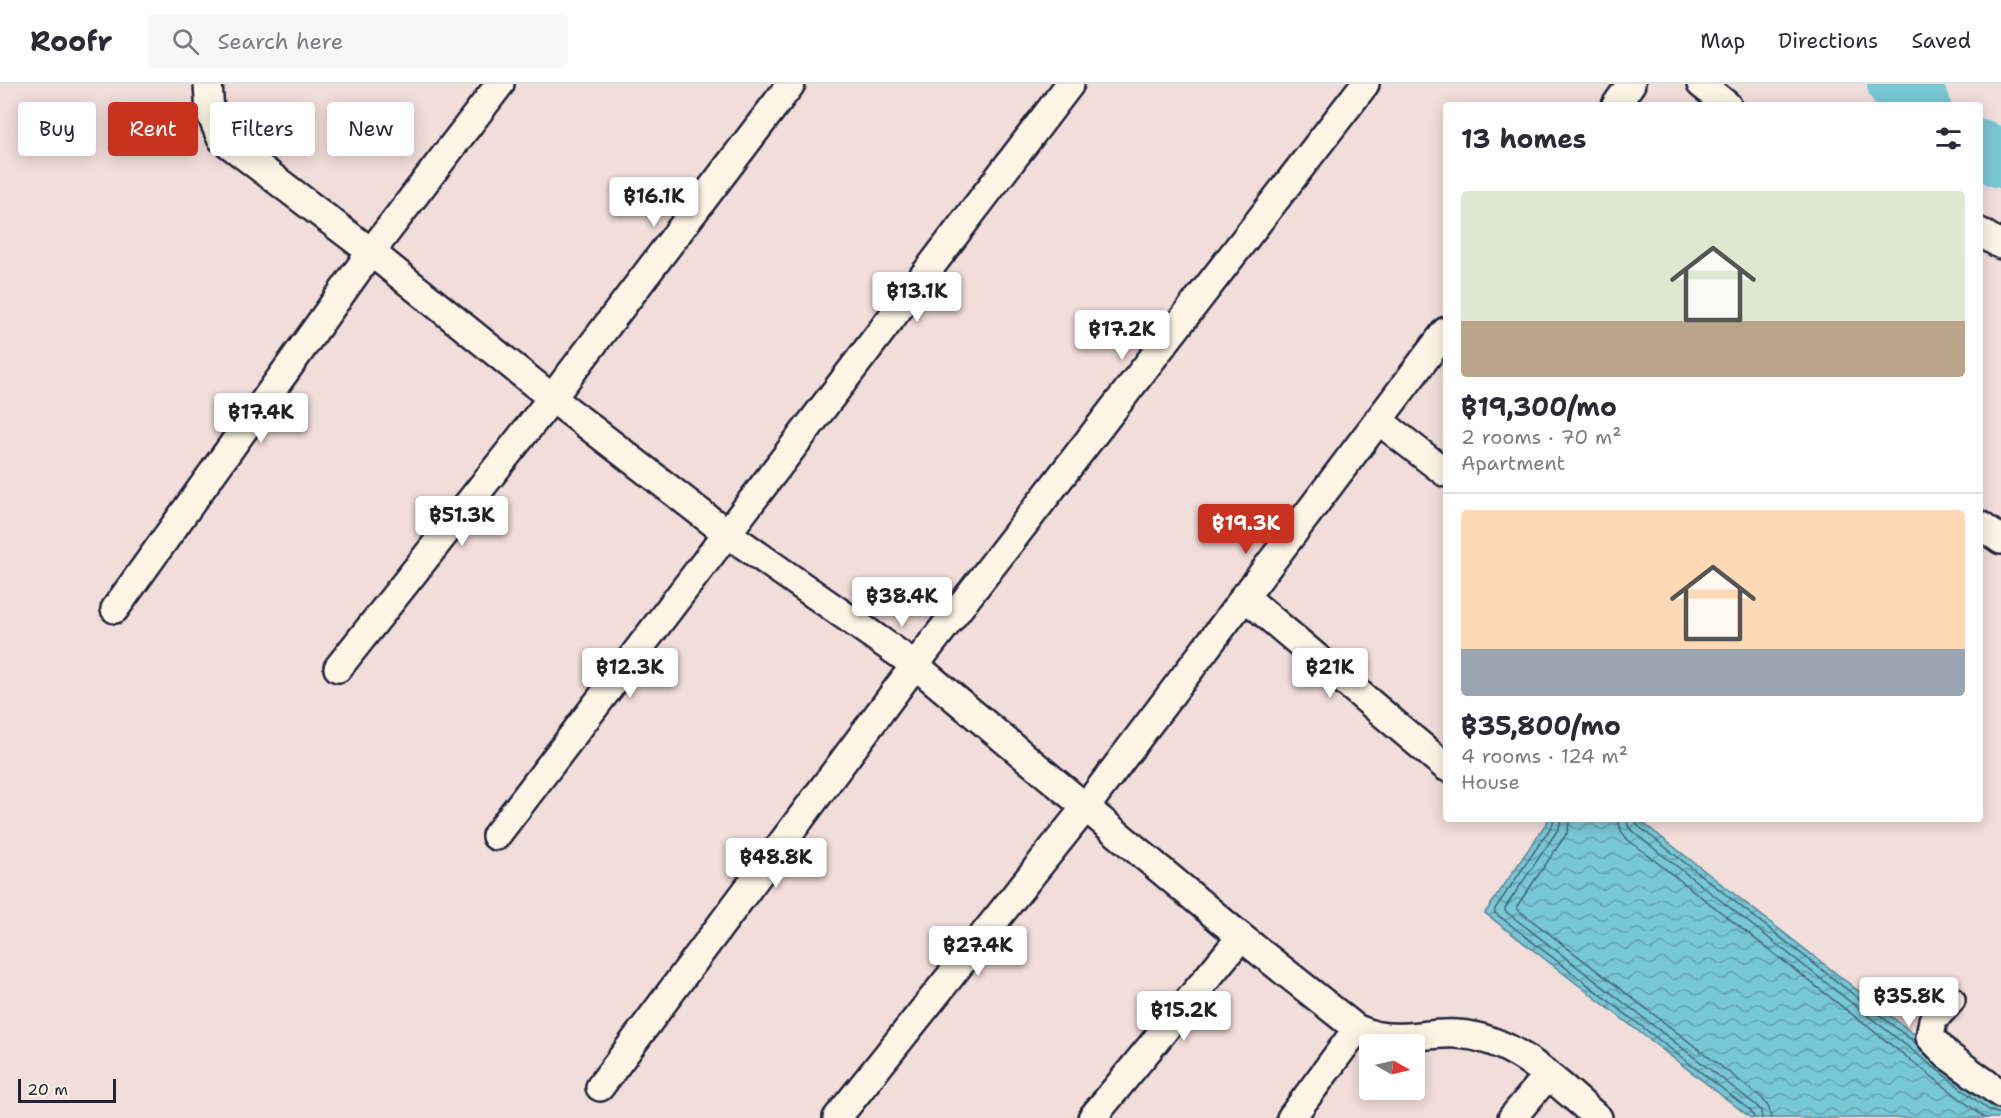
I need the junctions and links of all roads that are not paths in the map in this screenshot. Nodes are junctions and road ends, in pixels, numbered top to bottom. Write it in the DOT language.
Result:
graph roads {
  1 [pos="208,84"];
  2 [pos="500,84"];
  3 [pos="791,84"];
  4 [pos="1070,84"];
  5 [pos="1365,84"];
  6 [pos="1631,84"];
  7 [pos="1701,84"];
  8 [pos="1618,102"];
  9 [pos="1723,102"];
  10 [pos="1983,234"];
  11 [pos="2001,245"];
  12 [pos="371,252"];
  13 [pos="1443,335"];
  14 [pos="552,398"];
  15 [pos="1378,420"];
  16 [pos="1443,471"];
  17 [pos="1983,527"];
  18 [pos="728,534"];
  19 [pos="2001,540"];
  20 [pos="1244,596"];
  21 [pos="115,609"];
  22 [pos="915,665"];
  23 [pos="338,668"];
  24 [pos="1443,764"];
  25 [pos="1085,808"];
  26 [pos="496,836"];
  27 [pos="1241,937"];
  28 [pos="1951,1000"];
  29 [pos="1357,1029"];
  30 [pos="1548,1075"];
  31 [pos="600,1087"];
  32 [pos="2001,1094"];
  33 [pos="837,1118"];
  34 [pos="1092,1118"];
  35 [pos="1291,1118"];
  36 [pos="1512,1118"];
  37 [pos="1598,1118"];
  1 -- 12 [label="street"];
  2 -- 12 [label="street"];
  3 -- 14 [label="street"];
  4 -- 18 [label="street"];
  5 -- 22 [label="street"];
  6 -- 8 [label="street"];
  7 -- 9 [label="street"];
  10 -- 11 [label="street"];
  12 -- 14 [label="street"];
  12 -- 21 [label="street"];
  13 -- 15 [label="street"];
  14 -- 18 [label="street"];
  14 -- 23 [label="street"];
  15 -- 16 [label="street"];
  15 -- 20 [label="street"];
  17 -- 19 [label="street"];
  18 -- 22 [label="street"];
  18 -- 26 [label="street"];
  20 -- 24 [label="street"];
  20 -- 25 [label="street"];
  22 -- 25 [label="street"];
  22 -- 31 [label="street"];
  25 -- 27 [label="street"];
  25 -- 33 [label="street"];
  27 -- 29 [label="street"];
  27 -- 34 [label="street"];
  28 -- 32 [label="street"];
  29 -- 30 [label="street"];
  29 -- 35 [label="street"];
  30 -- 36 [label="street"];
  30 -- 37 [label="street"];
}
